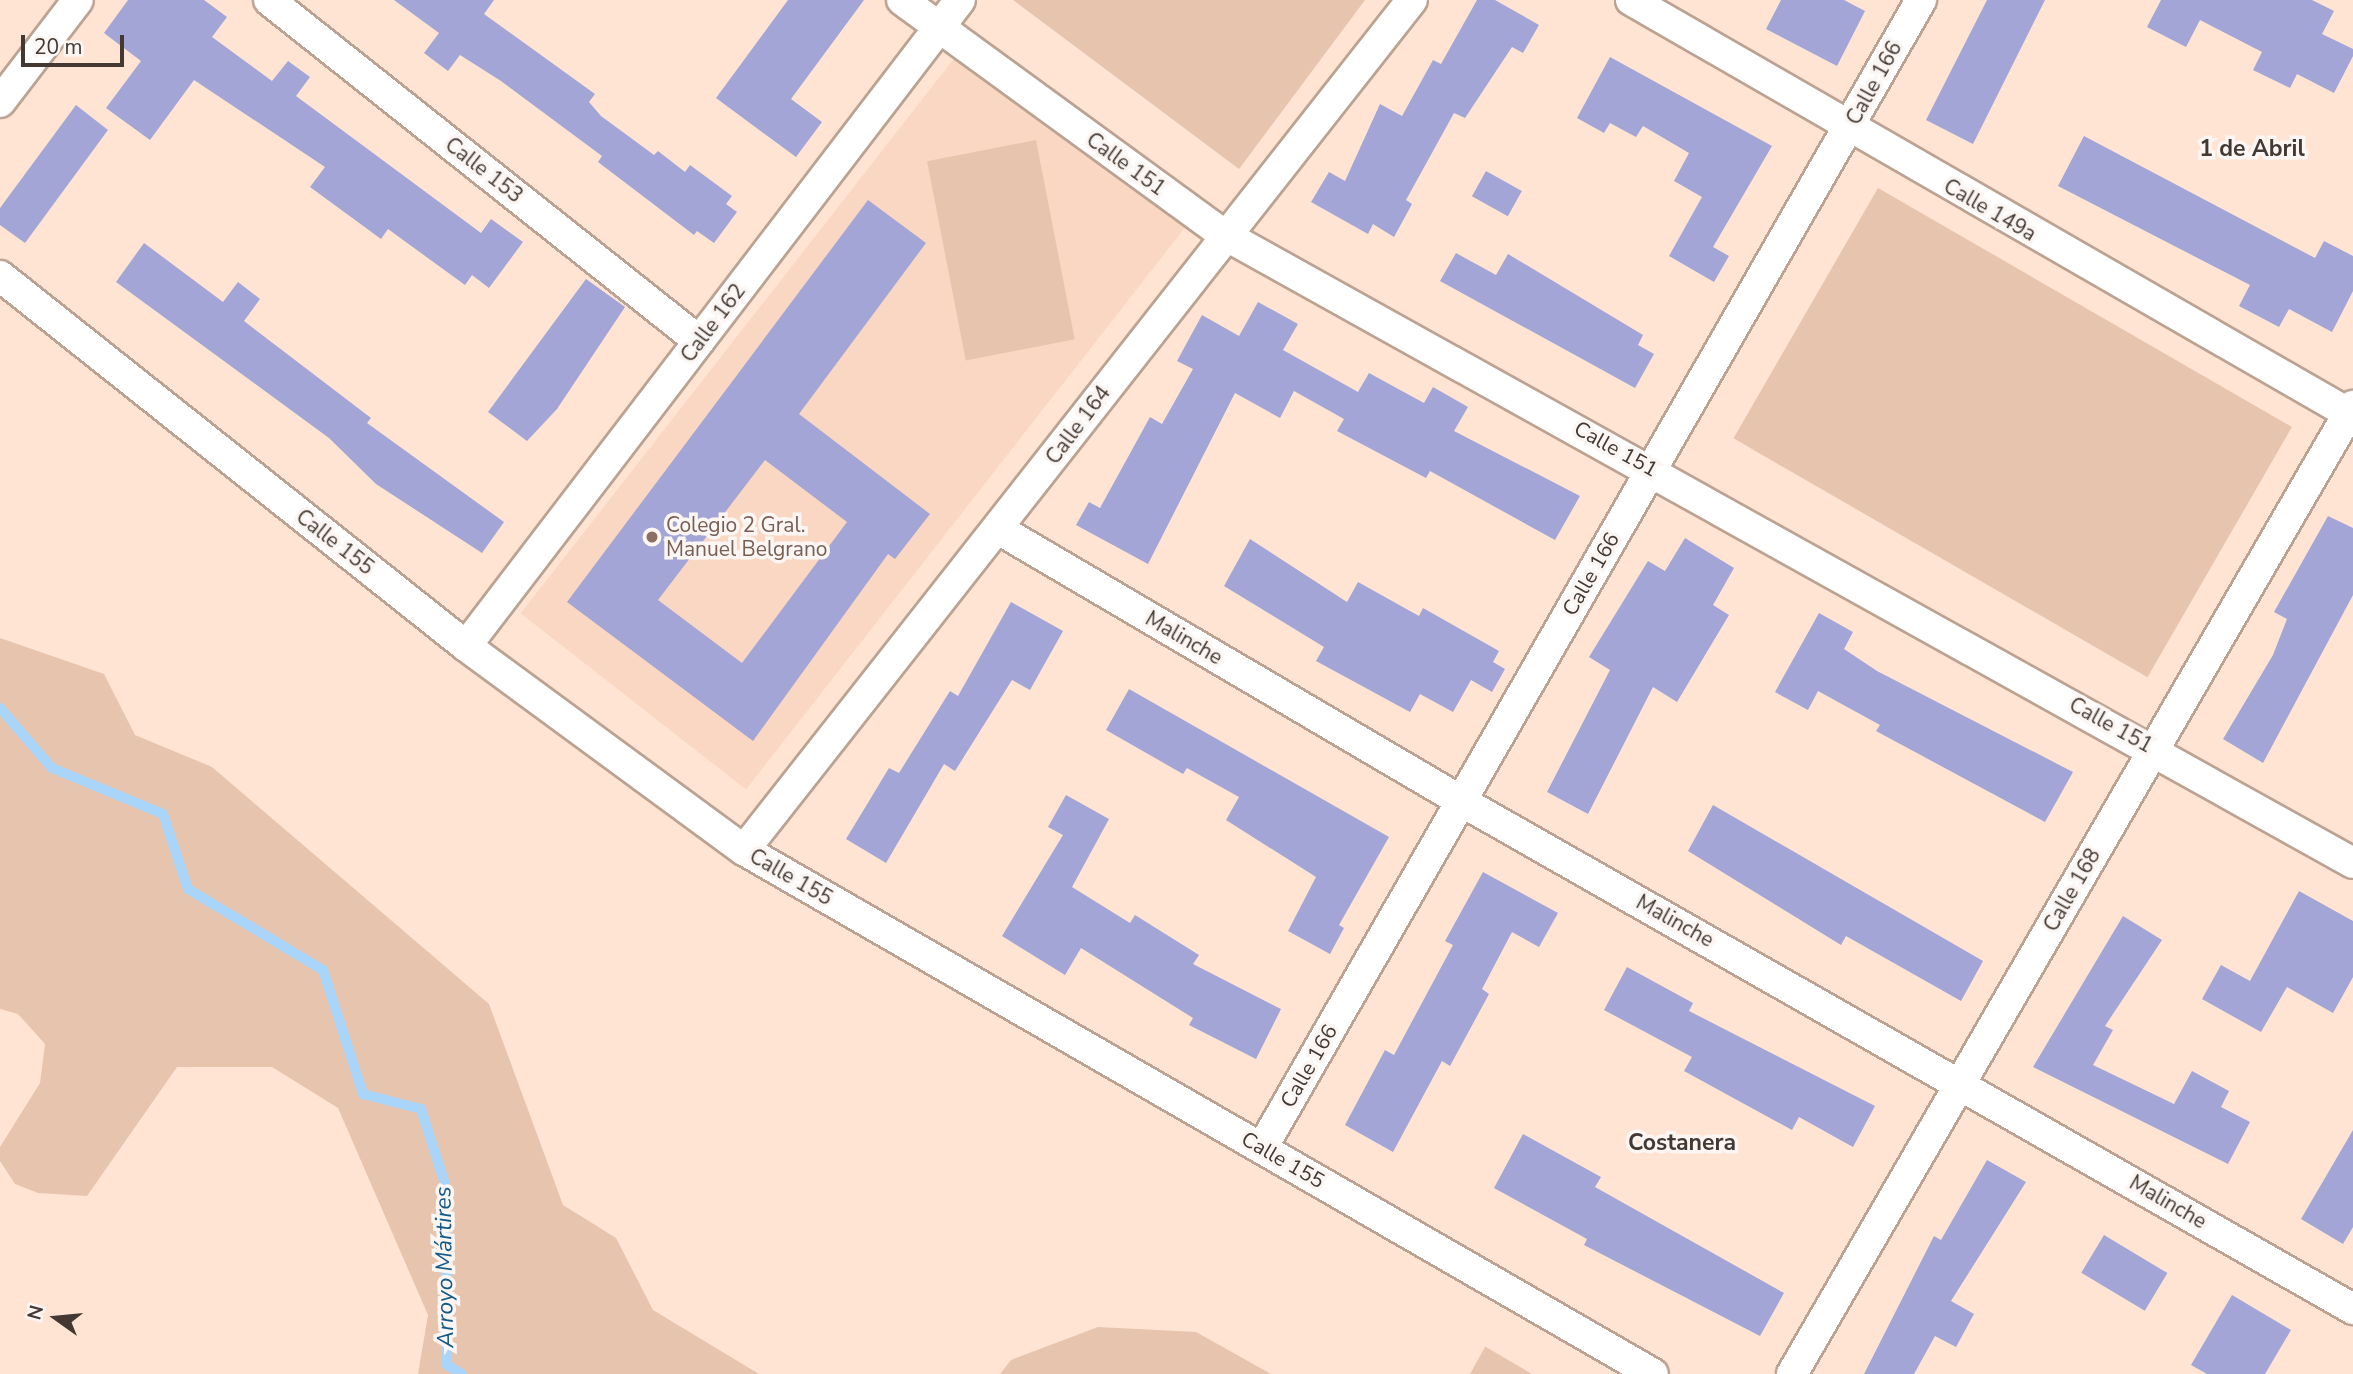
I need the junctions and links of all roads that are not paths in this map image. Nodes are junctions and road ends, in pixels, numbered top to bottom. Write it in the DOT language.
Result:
graph roads {
  1 [pos="78,0"];
  2 [pos="269,0"];
  3 [pos="902,0"];
  4 [pos="960,0"];
  5 [pos="1412,0"];
  6 [pos="1630,0"];
  7 [pos="1921,0"];
  8 [pos="938,29"];
  9 [pos="0,102"];
  10 [pos="1848,130"];
  11 [pos="1223,234"];
  12 [pos="0,276"];
  13 [pos="699,341"];
  14 [pos="2352,412"];
  15 [pos="1651,468"];
  16 [pos="1000,530"];
  17 [pos="466,646"];
  18 [pos="2153,748"];
  19 [pos="1461,801"];
  20 [pos="744,850"];
  21 [pos="2353,863"];
  22 [pos="1962,1083"];
  23 [pos="1262,1149"];
  24 [pos="2353,1309"];
  25 [pos="1653,1374"];
  26 [pos="1792,1374"];
  1 -- 9 [label="street"];
  2 -- 13 [label="street, Calle 153"];
  3 -- 8 [label="street, Calle 151"];
  4 -- 8 [label="street, Calle 162"];
  5 -- 11 [label="street, Calle 164"];
  6 -- 10 [label="street, Calle 149a"];
  7 -- 10 [label="street, Calle 166"];
  8 -- 11 [label="street, Calle 151"];
  8 -- 13 [label="street, Calle 162"];
  10 -- 14 [label="street, Calle 149a"];
  10 -- 15 [label="street, Calle 166"];
  11 -- 15 [label="street, Calle 151"];
  11 -- 16 [label="street, Calle 164"];
  12 -- 17 [label="street, Calle 155"];
  13 -- 17 [label="street, Calle 162"];
  14 -- 18 [label="street, Calle 168"];
  15 -- 18 [label="street, Calle 151"];
  15 -- 19 [label="street, Calle 166"];
  16 -- 19 [label="street, Malinche"];
  16 -- 20 [label="street, Calle 164"];
  17 -- 20 [label="street, Calle 155"];
  18 -- 21 [label="street, Calle 151"];
  18 -- 22 [label="street, Calle 168"];
  19 -- 22 [label="street, Malinche"];
  19 -- 23 [label="street, Calle 166"];
  20 -- 23 [label="street, Calle 155"];
  22 -- 24 [label="street, Malinche"];
  22 -- 26 [label="street, Calle 168"];
  23 -- 25 [label="street, Calle 155"];
}
